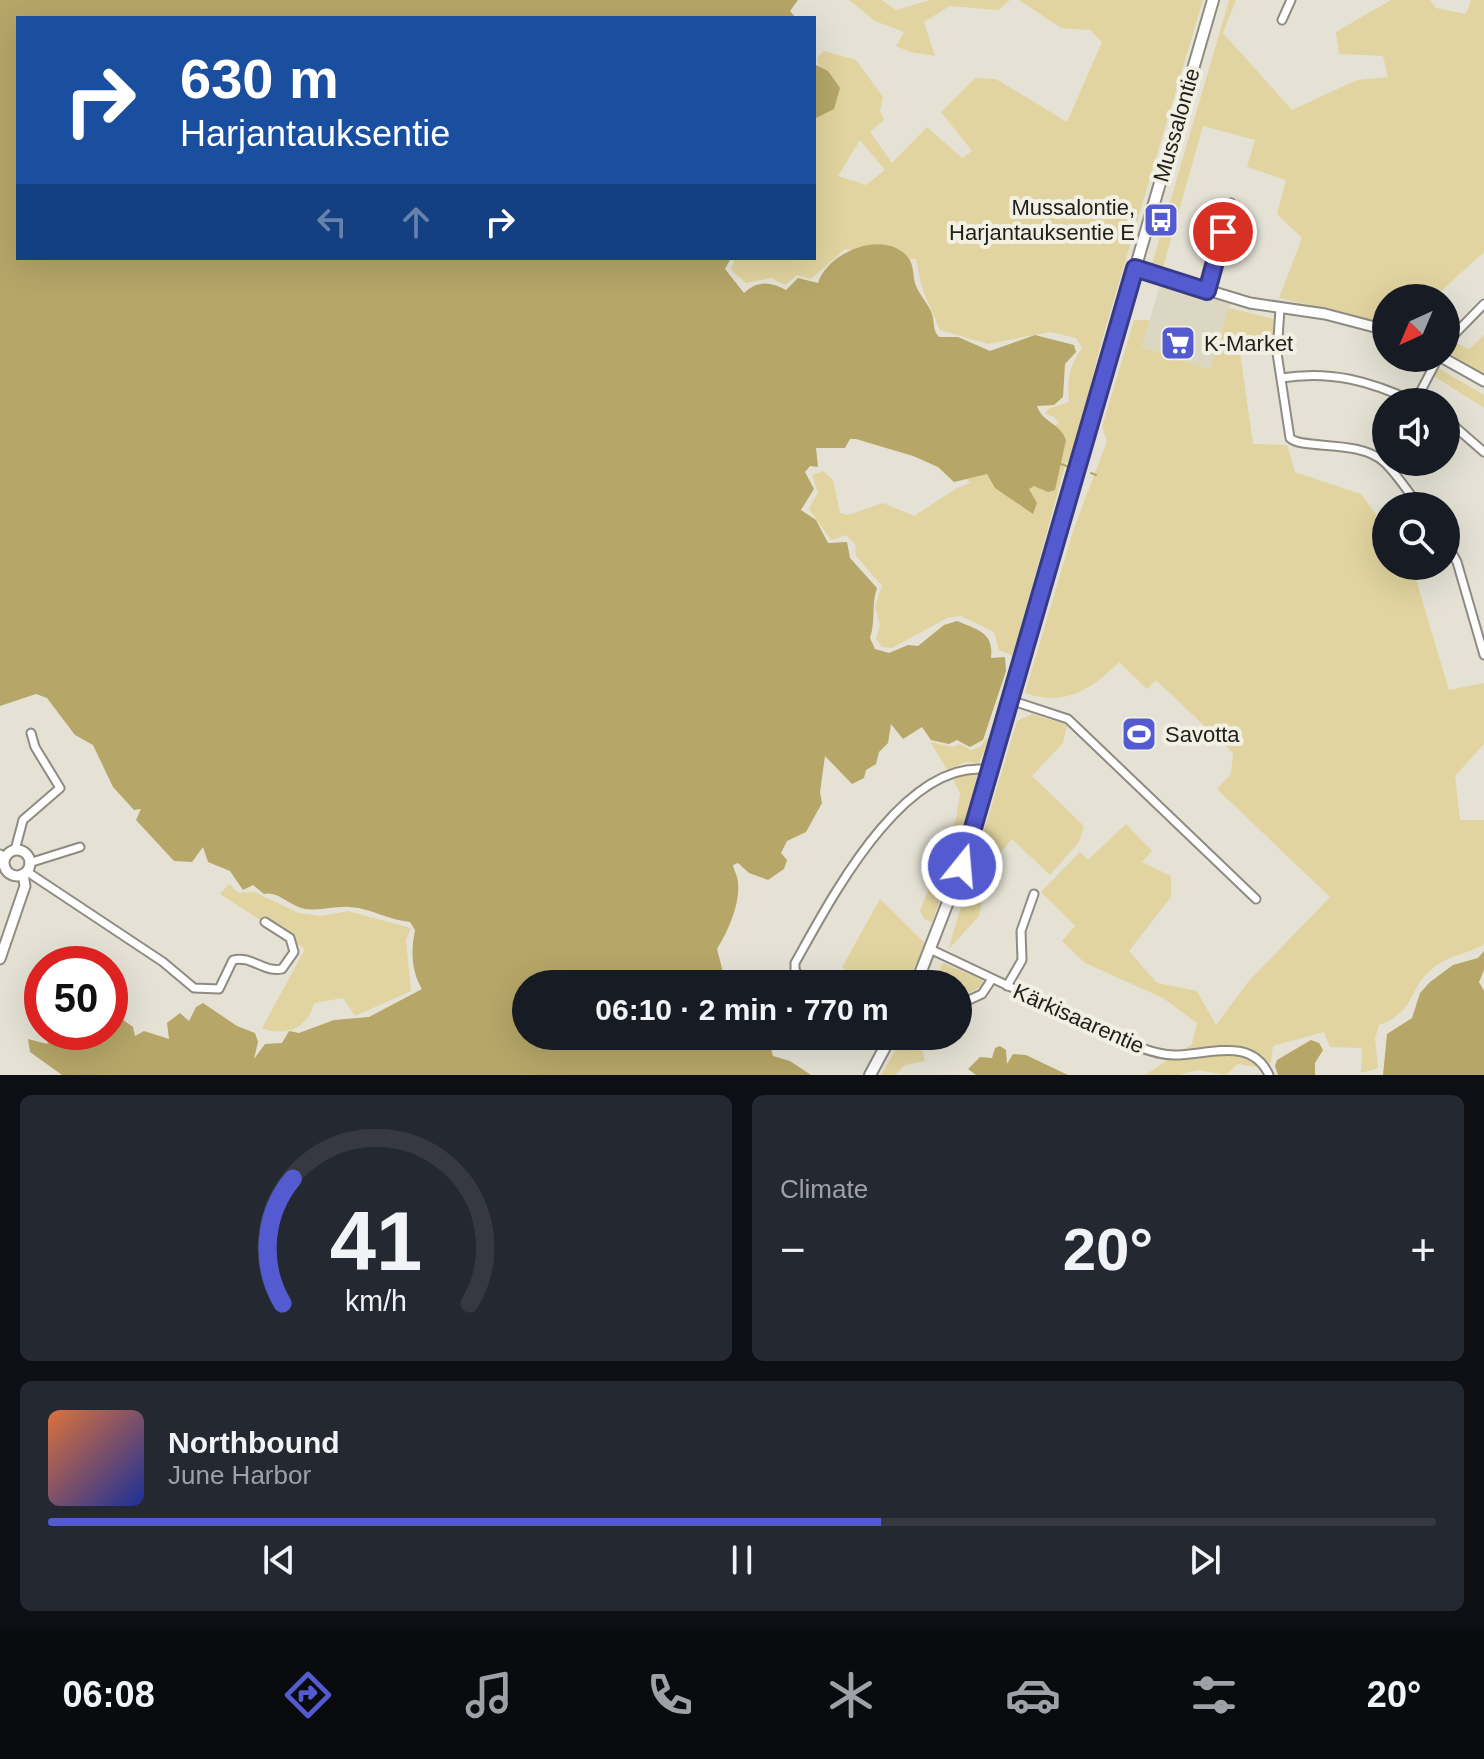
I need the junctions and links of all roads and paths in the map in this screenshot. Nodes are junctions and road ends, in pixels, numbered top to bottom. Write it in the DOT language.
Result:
graph roads {
  1 [pos="1213,0"];
  2 [pos="1291,0"];
  3 [pos="1282,20"];
  4 [pos="1231,203"];
  5 [pos="1135,268"];
  6 [pos="1207,291"];
  7 [pos="1484,304"];
  8 [pos="1280,309"];
  9 [pos="1372,325"];
  10 [pos="1460,329"];
  11 [pos="1460,368"];
  12 [pos="1281,378"];
  13 [pos="1484,381"];
  14 [pos="1378,388"];
  15 [pos="1460,431"];
  16 [pos="1484,452"];
  17 [pos="1372,454"];
  18 [pos="1460,572"];
  19 [pos="1484,655"];
  20 [pos="1010,700"];
  21 [pos="31,733"];
  22 [pos="991,770"];
  23 [pos="80,847"];
  24 [pos="15,850"];
  25 [pos="3,855"];
  26 [pos="26,870"];
  27 [pos="1034,894"];
  28 [pos="1256,899"];
  29 [pos="265,922"];
  30 [pos="932,950"];
  31 [pos="0,959"];
  32 [pos="795,970"];
  33 [pos="923,970"];
  34 [pos="992,979"];
  35 [pos="1007,986"];
  36 [pos="972,999"];
  37 [pos="883,1050"];
  38 [pos="870,1075"];
  39 [pos="1269,1075"];
  1 -- 5 [label="main road, Mussalontie"];
  2 -- 3 [label="street"];
  4 -- 6 [label="street"];
  5 -- 6 [label="street"];
  5 -- 20 [label="main road, Mussalontie"];
  6 -- 8 [label="street"];
  7 -- 10 [label="street"];
  8 -- 9 [label="street"];
  8 -- 12 [label="street"];
  11 -- 13 [label="street"];
  12 -- 14 [label="street"];
  12 -- 17 [label="street"];
  15 -- 16 [label="street"];
  18 -- 19 [label="street"];
  20 -- 22 [label="main road, Mussalontie"];
  20 -- 28 [label="street"];
  21 -- 24 [label="street"];
  22 -- 30 [label="main road, Mussalontie"];
  22 -- 32 [label="street"];
  23 -- 26 [label="street"];
  24 -- 25 [label="street"];
  24 -- 26 [label="street"];
  25 -- 26 [label="street"];
  26 -- 29 [label="street"];
  26 -- 31 [label="street"];
  27 -- 35 [label="street"];
  30 -- 33 [label="main road, Mussalontie"];
  30 -- 34 [label="street, Kärkisaarentie"];
  34 -- 35 [label="street, Kärkisaarentie"];
  34 -- 36 [label="street"];
  35 -- 39 [label="street, Kärkisaarentie"];
  37 -- 38 [label="main road"];
}
